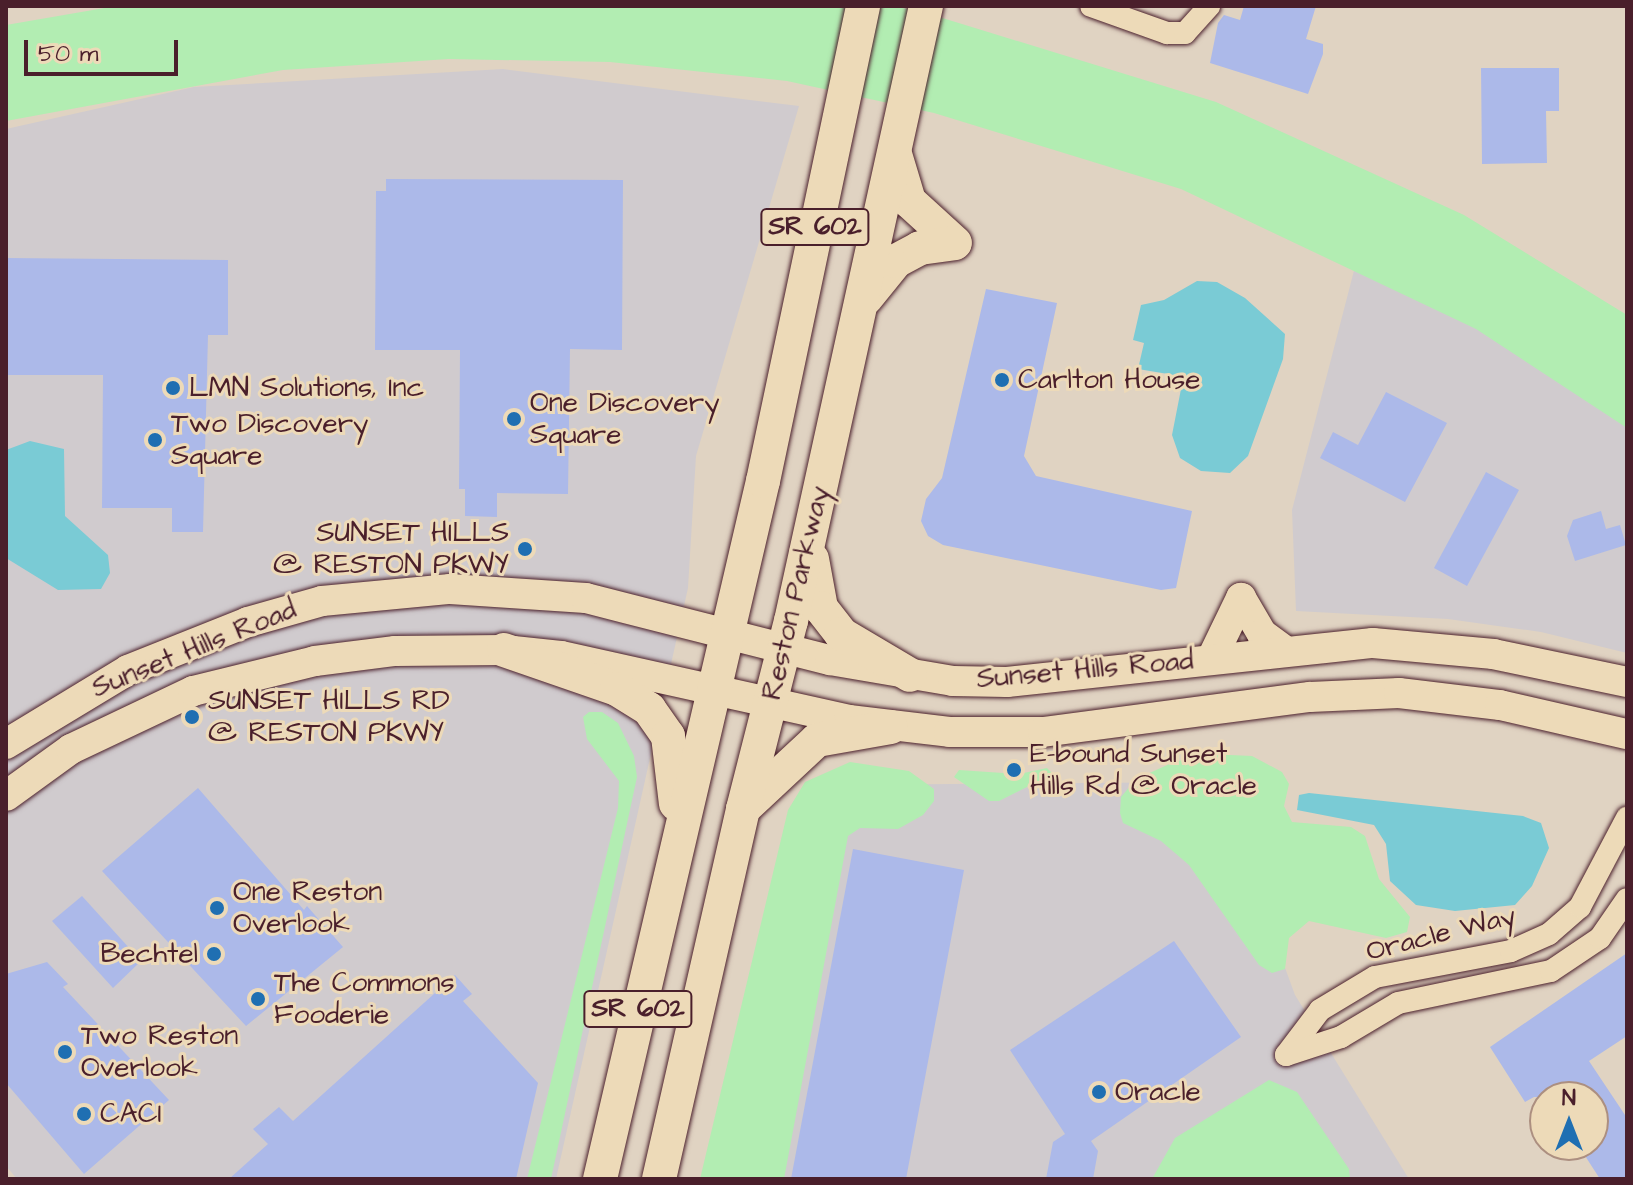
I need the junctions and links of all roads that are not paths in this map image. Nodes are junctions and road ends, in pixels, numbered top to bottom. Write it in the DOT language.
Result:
graph roads {
  1 [pos="1091,6"];
  2 [pos="1208,6"];
  3 [pos="862,13"];
  4 [pos="923,19"];
  5 [pos="896,142"];
  6 [pos="861,304"];
  7 [pos="812,529"];
  8 [pos="725,632"];
  9 [pos="785,648"];
  10 [pos="504,650"];
  11 [pos="1285,651"];
  12 [pos="1212,658"];
  13 [pos="910,675"];
  14 [pos="1627,682"];
  15 [pos="713,688"];
  16 [pos="770,701"];
  17 [pos="891,727"];
  18 [pos="1627,734"];
  19 [pos="6,744"];
  20 [pos="6,796"];
  21 [pos="743,809"];
  22 [pos="1627,818"];
  23 [pos="679,839"];
  24 [pos="1627,899"];
  25 [pos="600,1179"];
  26 [pos="659,1179"];
  1 -- 2 [label="street"];
  3 -- 8 [label="main road, Reston Parkway / SR 602"];
  4 -- 5 [label="main road, Reston Parkway / SR 602"];
  5 -- 6 [label="main road, Reston Parkway / SR 602"];
  5 -- 6 [label="main road"];
  6 -- 7 [label="main road, Reston Parkway / SR 602"];
  7 -- 9 [label="main road, Reston Parkway / SR 602"];
  7 -- 13 [label="main road"];
  8 -- 9 [label="main road, Sunset Hills Road"];
  8 -- 15 [label="main road, Reston Parkway / SR 602"];
  8 -- 19 [label="main road, Sunset Hills Road"];
  9 -- 13 [label="main road, Sunset Hills Road"];
  9 -- 16 [label="main road, Reston Parkway / SR 602"];
  10 -- 15 [label="main road, Sunset Hills Road"];
  10 -- 20 [label="main road, Sunset Hills Road"];
  10 -- 23 [label="main road"];
  11 -- 12 [label="main road, Sunset Hills Road"];
  11 -- 12 [label="main road"];
  11 -- 14 [label="main road, Sunset Hills Road"];
  12 -- 13 [label="main road, Sunset Hills Road"];
  15 -- 16 [label="main road, Sunset Hills Road"];
  15 -- 23 [label="main road, Reston Parkway / SR 602"];
  16 -- 17 [label="main road, Sunset Hills Road"];
  16 -- 21 [label="main road, Reston Parkway / SR 602"];
  17 -- 18 [label="main road, Sunset Hills Road"];
  17 -- 21 [label="main road"];
  21 -- 26 [label="main road, Reston Parkway / SR 602"];
  22 -- 24 [label="street, Oracle Way"];
  23 -- 25 [label="main road, Reston Parkway / SR 602"];
}
